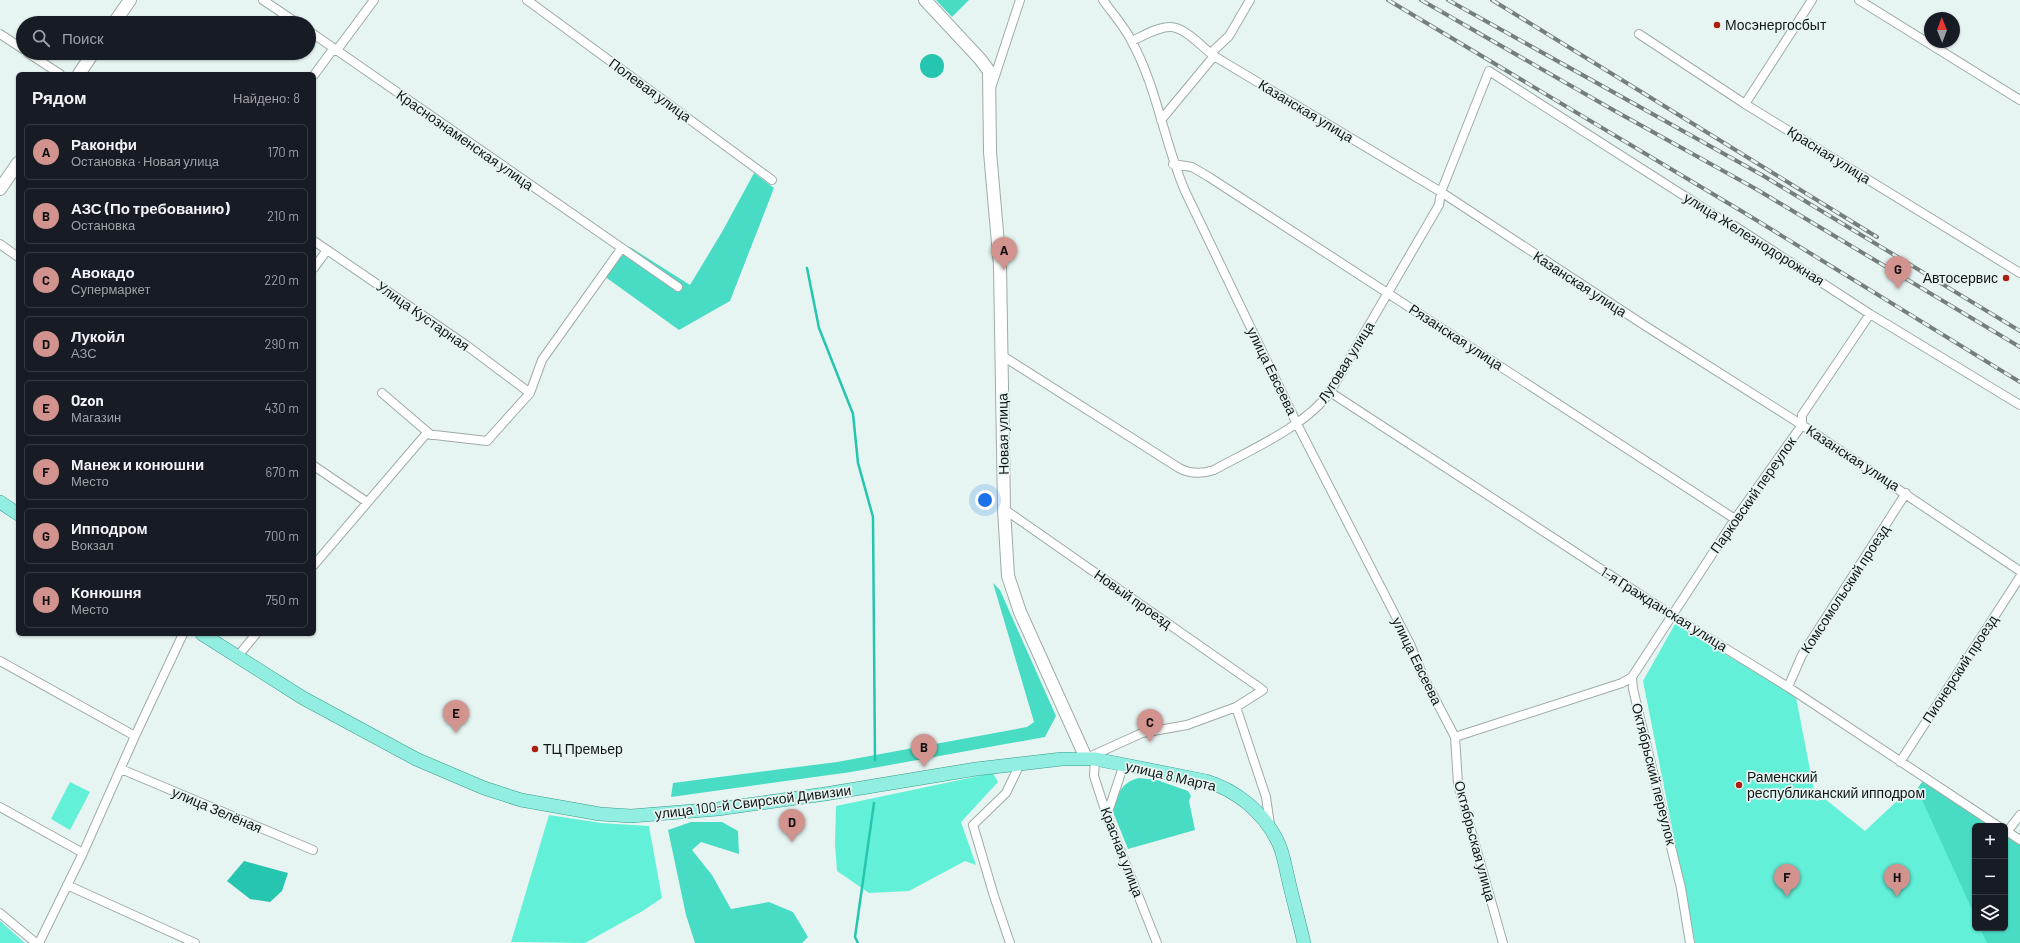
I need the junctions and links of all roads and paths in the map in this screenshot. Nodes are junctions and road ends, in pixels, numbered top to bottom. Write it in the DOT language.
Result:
graph roads {
  1 [pos="130,0"];
  2 [pos="263,0"];
  3 [pos="374,0"];
  4 [pos="527,0"];
  5 [pos="925,0"];
  6 [pos="1020,0"];
  7 [pos="1103,0"];
  8 [pos="1250,0"];
  9 [pos="1812,0"];
  10 [pos="1859,0"];
  11 [pos="119,16"];
  12 [pos="287,16"];
  13 [pos="0,34"];
  14 [pos="1639,34"];
  15 [pos="316,36"];
  16 [pos="1132,41"];
  17 [pos="16,44"];
  18 [pos="337,50"];
  19 [pos="1214,56"];
  20 [pos="39,60"];
  21 [pos="88,60"];
  22 [pos="1489,71"];
  23 [pos="57,72"];
  24 [pos="80,72"];
  25 [pos="316,72"];
  26 [pos="989,94"];
  27 [pos="2020,100"];
  28 [pos="1745,104"];
  29 [pos="1161,120"];
  30 [pos="1173,164"];
  31 [pos="16,166"];
  32 [pos="772,180"];
  33 [pos="0,189"];
  34 [pos="1440,192"];
  35 [pos="316,242"];
  36 [pos="0,244"];
  37 [pos="621,249"];
  38 [pos="327,250"];
  39 [pos="16,256"];
  40 [pos="316,265"];
  41 [pos="2020,273"];
  42 [pos="678,287"];
  43 [pos="1388,293"];
  44 [pos="1870,314"];
  45 [pos="1001,355"];
  46 [pos="1330,392"];
  47 [pos="382,393"];
  48 [pos="530,393"];
  49 [pos="2020,405"];
  50 [pos="1297,424"];
  51 [pos="1802,424"];
  52 [pos="432,435"];
  53 [pos="316,467"];
  54 [pos="1906,494"];
  55 [pos="0,502"];
  56 [pos="367,502"];
  57 [pos="1004,509"];
  58 [pos="16,513"];
  59 [pos="1735,519"];
  60 [pos="316,563"];
  61 [pos="2020,571"];
  62 [pos="2020,577"];
  63 [pos="1673,616"];
  64 [pos="182,636"];
  65 [pos="205,636"];
  66 [pos="254,636"];
  67 [pos="238,656"];
  68 [pos="0,662"];
  69 [pos="1632,677"];
  70 [pos="1788,687"];
  71 [pos="1236,707"];
  72 [pos="135,736"];
  73 [pos="1455,737"];
  74 [pos="1095,760"];
  75 [pos="1900,762"];
  76 [pos="1020,764"];
  77 [pos="1124,764"];
  78 [pos="122,769"];
  79 [pos="0,807"];
  80 [pos="1107,815"];
  81 [pos="2020,815"];
  82 [pos="1993,823"];
  83 [pos="1271,829"];
  84 [pos="2008,829"];
  85 [pos="2008,832"];
  86 [pos="2020,840"];
  87 [pos="314,850"];
  88 [pos="84,853"];
  89 [pos="67,885"];
  90 [pos="0,913"];
  91 [pos="36,943"];
  92 [pos="39,943"];
  93 [pos="195,943"];
  94 [pos="1010,943"];
  95 [pos="1157,943"];
  96 [pos="1304,943"];
  97 [pos="1503,943"];
  98 [pos="1690,943"];
  1 -- 11 [label="street"];
  2 -- 12 [label="street"];
  3 -- 18 [label="street"];
  4 -- 32 [label="street, Полевая улица"];
  5 -- 26 [label="street, Новая улица"];
  6 -- 26 [label="street"];
  7 -- 16 [label="street, улица Евсеева"];
  8 -- 19 [label="street"];
  9 -- 28 [label="street"];
  10 -- 27 [label="street"];
  13 -- 17 [label="street"];
  14 -- 28 [label="street, Красная улица"];
  15 -- 18 [label="street, Краснознаменская улица"];
  16 -- 19 [label="street, Казанская улица"];
  16 -- 29 [label="street, улица Евсеева"];
  18 -- 25 [label="street"];
  18 -- 37 [label="street, Краснознаменская улица"];
  19 -- 29 [label="street"];
  19 -- 34 [label="street, Казанская улица"];
  20 -- 23 [label="street"];
  21 -- 24 [label="street"];
  22 -- 34 [label="street, Луговая улица"];
  22 -- 44 [label="street, улица Железнодорожная"];
  26 -- 45 [label="street, Новая улица"];
  28 -- 41 [label="street, Красная улица"];
  29 -- 30 [label="street, улица Евсеева"];
  30 -- 43 [label="street, Рязанская улица"];
  30 -- 50 [label="street, улица Евсеева"];
  31 -- 33 [label="street"];
  34 -- 43 [label="street, Луговая улица"];
  34 -- 51 [label="street, Казанская улица"];
  35 -- 38 [label="street, Улица Кустарная"];
  36 -- 39 [label="street"];
  37 -- 42 [label="street, Краснознаменская улица"];
  37 -- 48 [label="street"];
  38 -- 40 [label="street"];
  38 -- 48 [label="street, Улица Кустарная"];
  43 -- 46 [label="street, Луговая улица"];
  43 -- 59 [label="street, Рязанская улица"];
  44 -- 49 [label="street, улица Железнодорожная"];
  44 -- 51 [label="street, Парковский переулок"];
  45 -- 50 [label="street, Луговая улица"];
  45 -- 57 [label="street, Новая улица"];
  46 -- 50 [label="street, Луговая улица"];
  46 -- 63 [label="street, 1-я Гражданская улица"];
  47 -- 52 [label="street"];
  48 -- 52 [label="street"];
  50 -- 73 [label="street, улица Евсеева"];
  51 -- 54 [label="street, Казанская улица"];
  51 -- 59 [label="street, Парковский переулок"];
  52 -- 56 [label="street"];
  53 -- 56 [label="street"];
  54 -- 61 [label="street, Казанская улица"];
  54 -- 70 [label="street, Комсомольский проезд"];
  55 -- 58 [label="main road"];
  56 -- 60 [label="street"];
  57 -- 71 [label="street, Новый проезд"];
  57 -- 74 [label="street, Новая улица"];
  59 -- 63 [label="street, Парковский переулок"];
  62 -- 75 [label="street, Пионерский проезд"];
  63 -- 69 [label="street"];
  63 -- 70 [label="street, 1-я Гражданская улица"];
  64 -- 72 [label="street"];
  65 -- 67 [label="main road, улица 100-й Свирской Дивизии"];
  66 -- 67 [label="street"];
  67 -- 76 [label="main road, улица 100-й Свирской Дивизии"];
  68 -- 72 [label="street"];
  69 -- 73 [label="street"];
  69 -- 98 [label="street, Октябрьский переулок"];
  70 -- 75 [label="street, 1-я Гражданская улица"];
  71 -- 74 [label="street"];
  71 -- 83 [label="street"];
  72 -- 78 [label="street"];
  73 -- 97 [label="street, Октябрьская улица"];
  74 -- 76 [label="main road, улица 100-й Свирской Дивизии"];
  74 -- 77 [label="main road, улица 8 Марта"];
  74 -- 80 [label="street, Красная улица"];
  75 -- 82 [label="street, 1-я Гражданская улица"];
  76 -- 94 [label="street"];
  77 -- 80 [label="street"];
  77 -- 83 [label="main road, улица 8 Марта"];
  78 -- 87 [label="street, улица Зелёная"];
  78 -- 88 [label="street"];
  79 -- 88 [label="street"];
  80 -- 95 [label="street, Красная улица"];
  81 -- 84 [label="street"];
  83 -- 96 [label="main road, улица 8 Марта"];
  85 -- 86 [label="street"];
  88 -- 89 [label="street"];
  89 -- 92 [label="street"];
  89 -- 93 [label="street"];
  90 -- 91 [label="street"];
}
